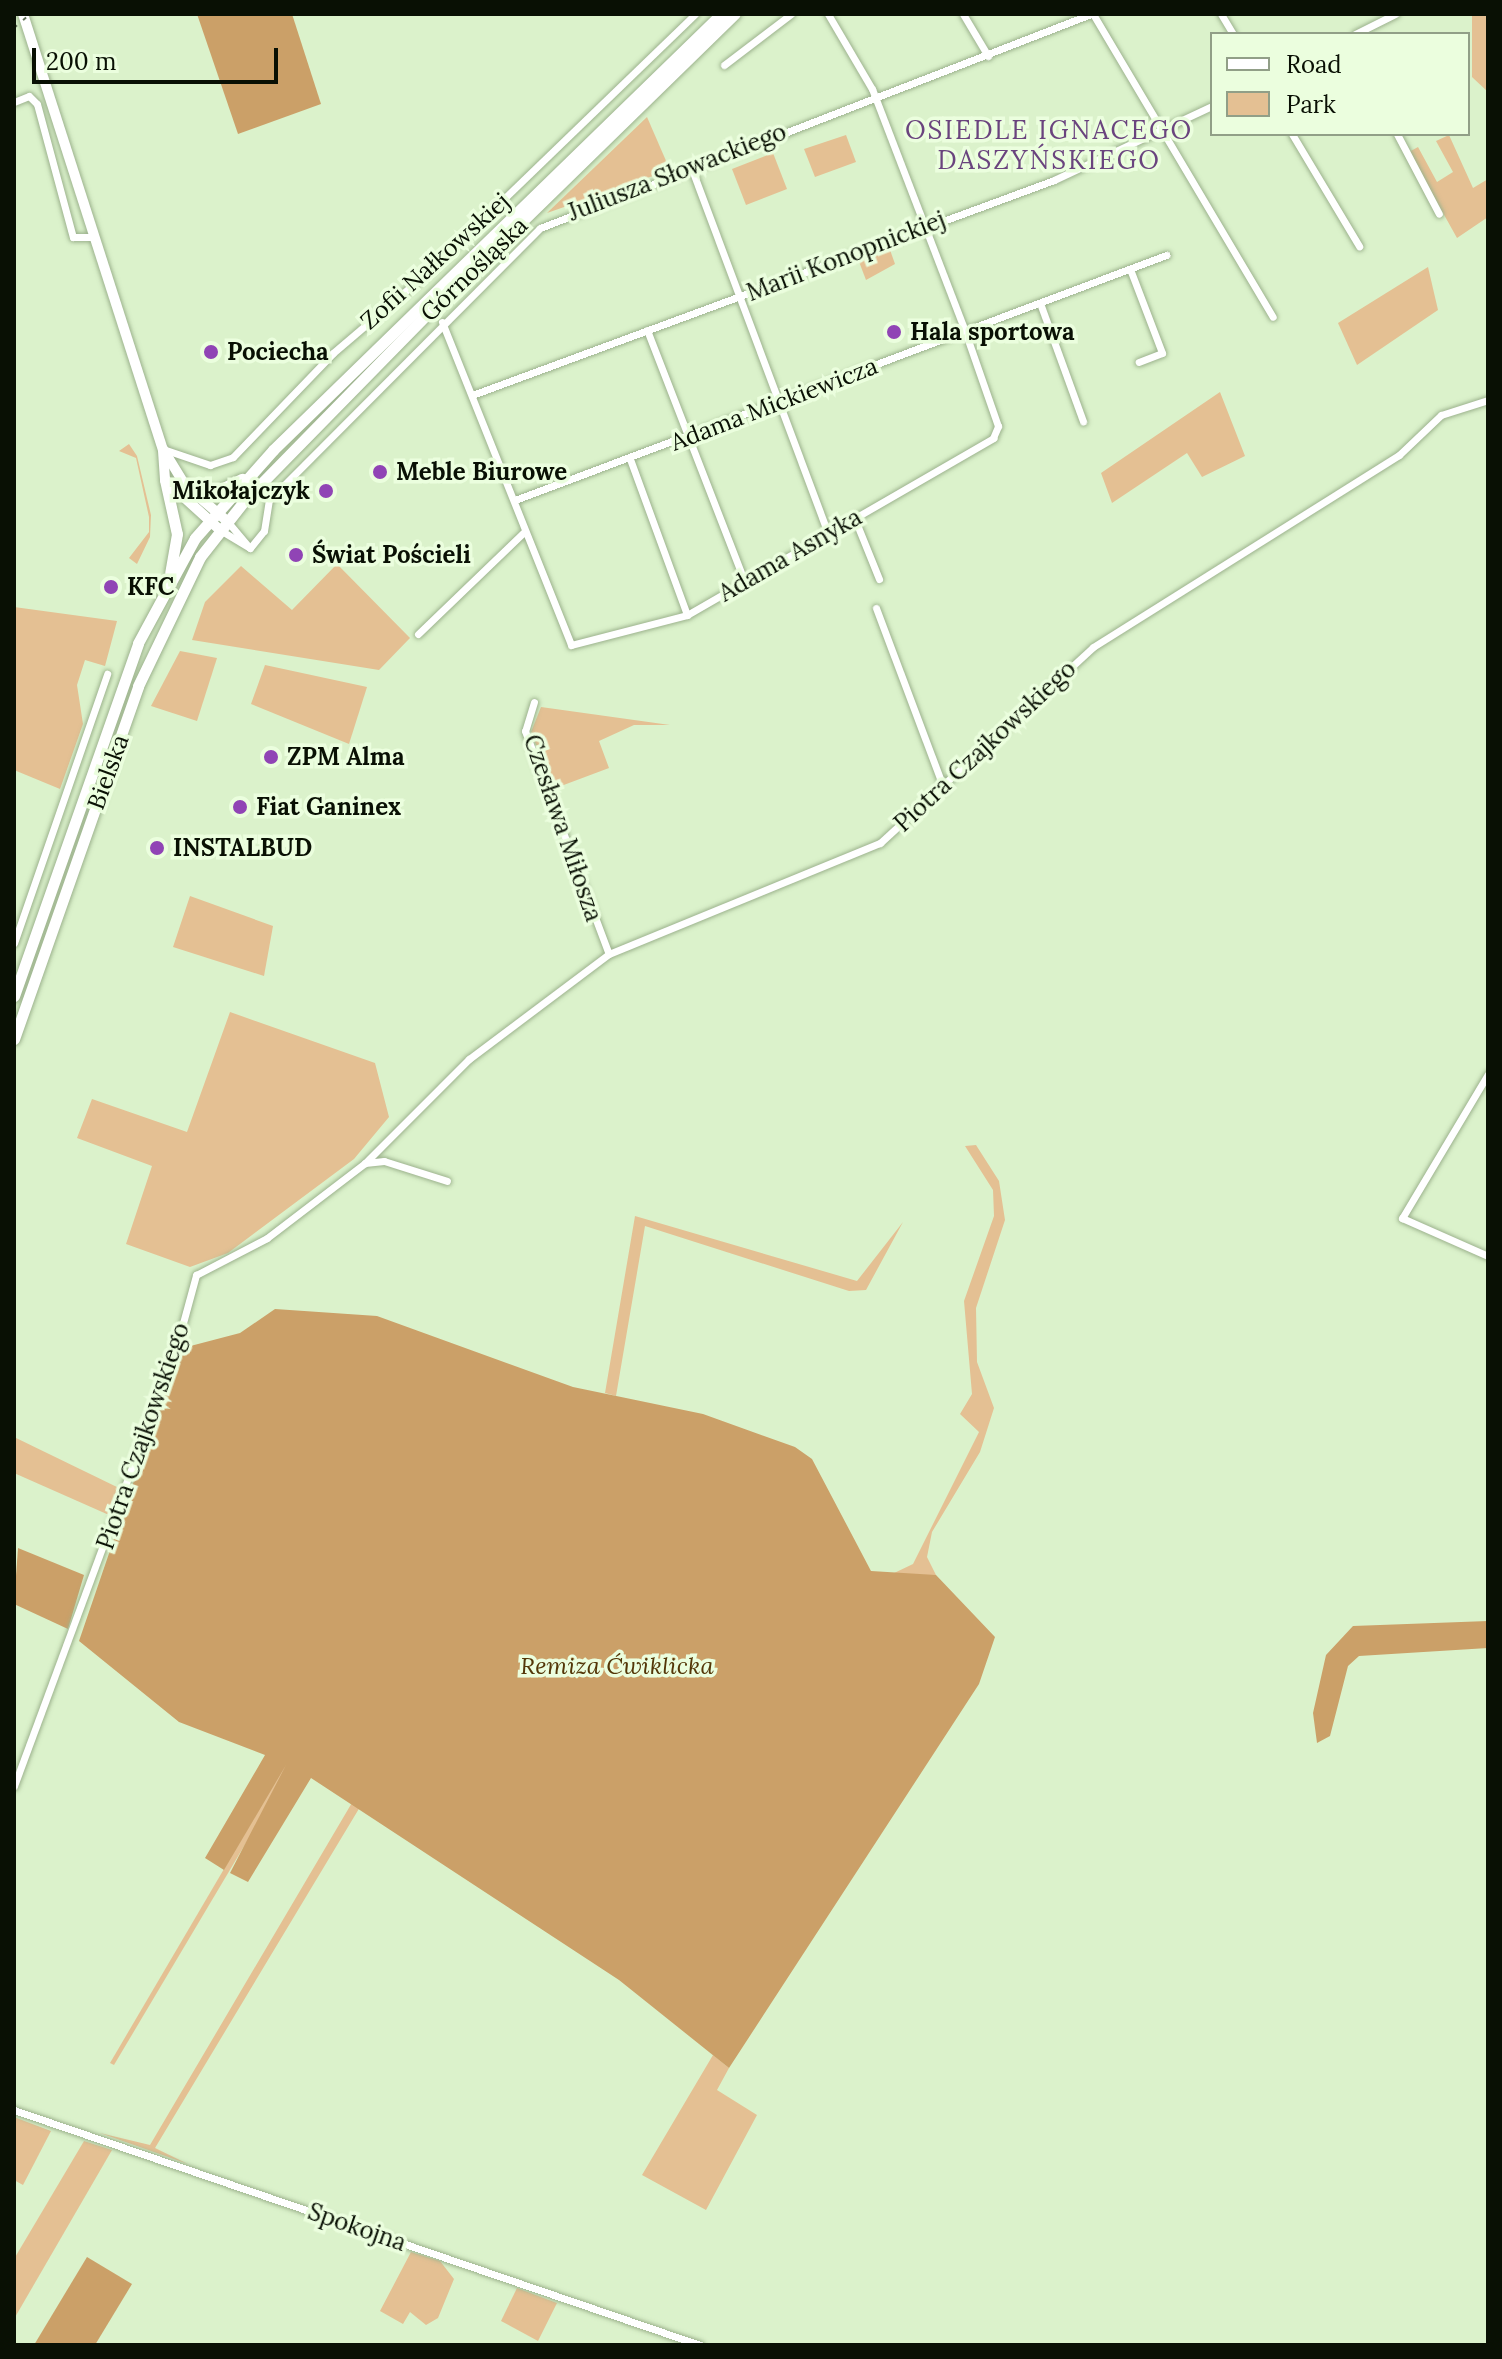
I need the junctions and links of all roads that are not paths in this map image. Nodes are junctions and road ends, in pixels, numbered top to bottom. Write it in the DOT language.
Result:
graph roads {
  1 [pos="23,14"];
  2 [pos="695,14"];
  3 [pos="721,14"];
  4 [pos="735,14"];
  5 [pos="791,14"];
  6 [pos="828,14"];
  7 [pos="963,14"];
  8 [pos="1092,14"];
  9 [pos="1221,14"];
  10 [pos="1395,14"];
  11 [pos="1232,32"];
  12 [pos="1359,32"];
  13 [pos="988,56"];
  14 [pos="724,65"];
  15 [pos="875,96"];
  16 [pos="14,102"];
  17 [pos="1210,107"];
  18 [pos="1163,131"];
  19 [pos="1293,136"];
  20 [pos="1398,136"];
  21 [pos="691,167"];
  22 [pos="1439,214"];
  23 [pos="482,219"];
  24 [pos="925,226"];
  25 [pos="496,233"];
  26 [pos="95,237"];
  27 [pos="1359,246"];
  28 [pos="1166,255"];
  29 [pos="1130,269"];
  30 [pos="737,298"];
  31 [pos="1040,303"];
  32 [pos="1273,317"];
  33 [pos="442,322"];
  34 [pos="647,330"];
  35 [pos="965,331"];
  36 [pos="1139,362"];
  37 [pos="475,394"];
  38 [pos="1488,400"];
  39 [pos="778,404"];
  40 [pos="1083,421"];
  41 [pos="688,437"];
  42 [pos="163,449"];
  43 [pos="630,459"];
  44 [pos="247,477"];
  45 [pos="165,480"];
  46 [pos="185,485"];
  47 [pos="515,500"];
  48 [pos="212,517"];
  49 [pos="854,517"];
  50 [pos="223,526"];
  51 [pos="523,533"];
  52 [pos="828,534"];
  53 [pos="879,579"];
  54 [pos="168,580"];
  55 [pos="745,583"];
  56 [pos="876,608"];
  57 [pos="687,615"];
  58 [pos="418,634"];
  59 [pos="107,674"];
  60 [pos="534,702"];
  61 [pos="944,789"];
  62 [pos="14,943"];
  63 [pos="609,954"];
  64 [pos="14,996"];
  65 [pos="14,1039"];
  66 [pos="1488,1074"];
  67 [pos="365,1163"];
  68 [pos="447,1181"];
  69 [pos="1488,1256"];
  70 [pos="14,1786"];
  71 [pos="14,2110"];
  72 [pos="700,2345"];
  1 -- 26 [label="main road"];
  2 -- 23 [label="street, Zofii Nałkowskiej"];
  3 -- 25 [label="main road, Górnośląska"];
  4 -- 50 [label="main road, Górnośląska"];
  5 -- 14 [label="street"];
  6 -- 15 [label="street"];
  7 -- 13 [label="street"];
  8 -- 13 [label="street, Juliusza Słowackiego"];
  8 -- 18 [label="street"];
  9 -- 11 [label="street"];
  10 -- 12 [label="street"];
  13 -- 15 [label="street, Juliusza Słowackiego"];
  15 -- 21 [label="street, Juliusza Słowackiego"];
  15 -- 24 [label="street"];
  16 -- 26 [label="street"];
  17 -- 18 [label="street, Marii Konopnickiej"];
  18 -- 24 [label="street, Marii Konopnickiej"];
  18 -- 32 [label="street"];
  19 -- 27 [label="street"];
  20 -- 22 [label="street"];
  21 -- 30 [label="street"];
  21 -- 33 [label="street, Juliusza Słowackiego"];
  23 -- 25 [label="street"];
  23 -- 42 [label="street, Zofii Nałkowskiej"];
  24 -- 30 [label="street, Marii Konopnickiej"];
  24 -- 35 [label="street"];
  25 -- 44 [label="main road, Górnośląska"];
  26 -- 42 [label="main road"];
  28 -- 29 [label="street, Adama Mickiewicza"];
  29 -- 31 [label="street, Adama Mickiewicza"];
  29 -- 36 [label="street"];
  30 -- 34 [label="street, Marii Konopnickiej"];
  30 -- 39 [label="street"];
  31 -- 35 [label="street, Adama Mickiewicza"];
  31 -- 40 [label="street"];
  33 -- 37 [label="street"];
  33 -- 50 [label="street, Juliusza Słowackiego"];
  34 -- 37 [label="street, Marii Konopnickiej"];
  34 -- 41 [label="street"];
  35 -- 39 [label="street, Adama Mickiewicza"];
  35 -- 49 [label="street, Adama Asnyka"];
  37 -- 47 [label="street"];
  38 -- 61 [label="street, Piotra Czajkowskiego"];
  39 -- 41 [label="street, Adama Mickiewicza"];
  39 -- 52 [label="street"];
  41 -- 43 [label="street, Adama Mickiewicza"];
  41 -- 55 [label="street"];
  42 -- 45 [label="main road"];
  42 -- 46 [label="main road"];
  43 -- 47 [label="street, Adama Mickiewicza"];
  43 -- 57 [label="street"];
  44 -- 46 [label="main road"];
  44 -- 48 [label="main road, Górnośląska"];
  45 -- 48 [label="main road"];
  45 -- 54 [label="main road"];
  46 -- 48 [label="main road"];
  47 -- 51 [label="street"];
  48 -- 50 [label="main road"];
  48 -- 54 [label="main road, Bielska"];
  49 -- 52 [label="street, Adama Asnyka"];
  49 -- 53 [label="street"];
  50 -- 65 [label="main road, Bielska"];
  51 -- 57 [label="street, Adama Asnyka"];
  51 -- 58 [label="street"];
  52 -- 55 [label="street, Adama Asnyka"];
  54 -- 64 [label="main road, Bielska"];
  55 -- 57 [label="street, Adama Asnyka"];
  56 -- 61 [label="street"];
  59 -- 62 [label="street"];
  60 -- 63 [label="street, Czesława Miłosza"];
  61 -- 63 [label="street, Piotra Czajkowskiego"];
  63 -- 67 [label="street, Piotra Czajkowskiego"];
  66 -- 69 [label="street"];
  67 -- 68 [label="street"];
  67 -- 70 [label="street, Piotra Czajkowskiego"];
  71 -- 72 [label="street, Spokojna"];
}
